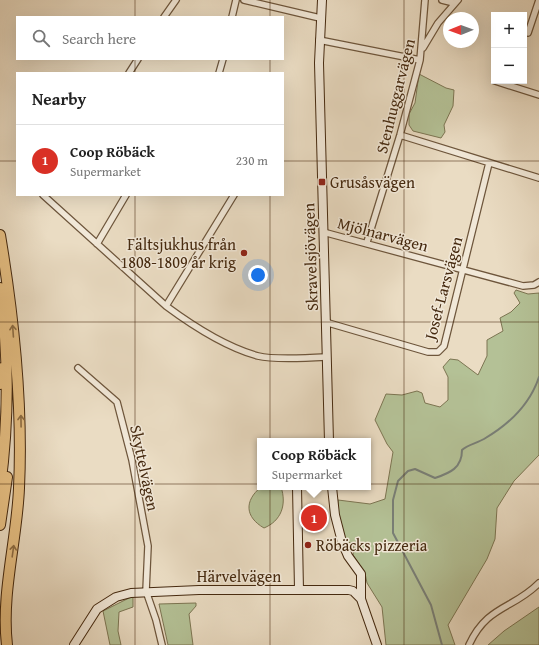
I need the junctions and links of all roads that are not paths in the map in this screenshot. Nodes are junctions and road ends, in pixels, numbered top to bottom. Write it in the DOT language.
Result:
graph roads {
  1 [pos="176,0"];
  2 [pos="236,0"];
  3 [pos="244,0"];
  4 [pos="322,0"];
  5 [pos="425,0"];
  6 [pos="442,0"];
  7 [pos="539,0"];
  8 [pos="456,2"];
  9 [pos="165,16"];
  10 [pos="232,16"];
  11 [pos="320,18"];
  12 [pos="528,33"];
  13 [pos="319,40"];
  14 [pos="422,50"];
  15 [pos="137,60"];
  16 [pos="222,60"];
  17 [pos="420,60"];
  18 [pos="130,72"];
  19 [pos="219,72"];
  20 [pos="505,84"];
  21 [pos="539,95"];
  22 [pos="400,135"];
  23 [pos="489,163"];
  24 [pos="539,178"];
  25 [pos="44,196"];
  26 [pos="52,196"];
  27 [pos="125,196"];
  28 [pos="233,196"];
  29 [pos="49,201"];
  30 [pos="323,232"];
  31 [pos="0,235"];
  32 [pos="366,242"];
  33 [pos="96,244"];
  34 [pos="463,270"];
  35 [pos="539,282"];
  36 [pos="0,288"];
  37 [pos="166,306"];
  38 [pos="325,322"];
  39 [pos="5,342"];
  40 [pos="326,357"];
  41 [pos="78,368"];
  42 [pos="16,370"];
  43 [pos="0,384"];
  44 [pos="329,438"];
  45 [pos="0,487"];
  46 [pos="297,490"];
  47 [pos="332,490"];
  48 [pos="0,525"];
  49 [pos="539,584"];
  50 [pos="299,590"];
  51 [pos="146,591"];
  52 [pos="361,599"];
  53 [pos="7,645"];
  54 [pos="74,645"];
  55 [pos="162,645"];
  56 [pos="377,645"];
  57 [pos="469,645"];
  1 -- 9 [label="street"];
  2 -- 10 [label="street"];
  3 -- 11 [label="street"];
  4 -- 11 [label="street, Skravelsjövägen"];
  5 -- 14 [label="street, Stenhuggarvägen"];
  6 -- 8 [label="street"];
  7 -- 12 [label="street"];
  8 -- 14 [label="street"];
  11 -- 13 [label="street, Skravelsjövägen"];
  13 -- 17 [label="street"];
  13 -- 30 [label="street, Skravelsjövägen"];
  14 -- 17 [label="street, Stenhuggarvägen"];
  15 -- 18 [label="street"];
  16 -- 19 [label="street"];
  17 -- 22 [label="street, Stenhuggarvägen"];
  20 -- 21 [label="street"];
  22 -- 23 [label="street"];
  22 -- 32 [label="street, Stenhuggarvägen"];
  23 -- 24 [label="street"];
  23 -- 34 [label="street, Josef-Larsvägen"];
  25 -- 29 [label="street"];
  26 -- 29 [label="street"];
  27 -- 33 [label="street"];
  28 -- 37 [label="street"];
  29 -- 33 [label="street"];
  30 -- 32 [label="street, Mjölnarvägen"];
  30 -- 38 [label="street, Skravelsjövägen"];
  42 -- 31 [label="highway, one-way"];
  32 -- 34 [label="street, Mjölnarvägen"];
  33 -- 37 [label="street"];
  34 -- 35 [label="street, Mjölnarvägen"];
  34 -- 38 [label="street, Josef-Larsvägen"];
  36 -- 39 [label="highway"];
  37 -- 40 [label="street"];
  38 -- 40 [label="street, Skravelsjövägen"];
  39 -- 43 [label="highway"];
  39 -- 45 [label="highway"];
  40 -- 44 [label="street, Skravelsjövägen"];
  41 -- 51 [label="street, Skyttelvägen"];
  42 -- 48 [label="highway"];
  53 -- 42 [label="highway, one-way"];
  46 -- 50 [label="street"];
  47 -- 52 [label="street"];
  49 -- 57 [label="street"];
  50 -- 51 [label="street, Härvelvägen"];
  50 -- 52 [label="street, Härvelvägen"];
  51 -- 54 [label="street, Härvelvägen"];
  51 -- 55 [label="street"];
  52 -- 56 [label="street"];
}
